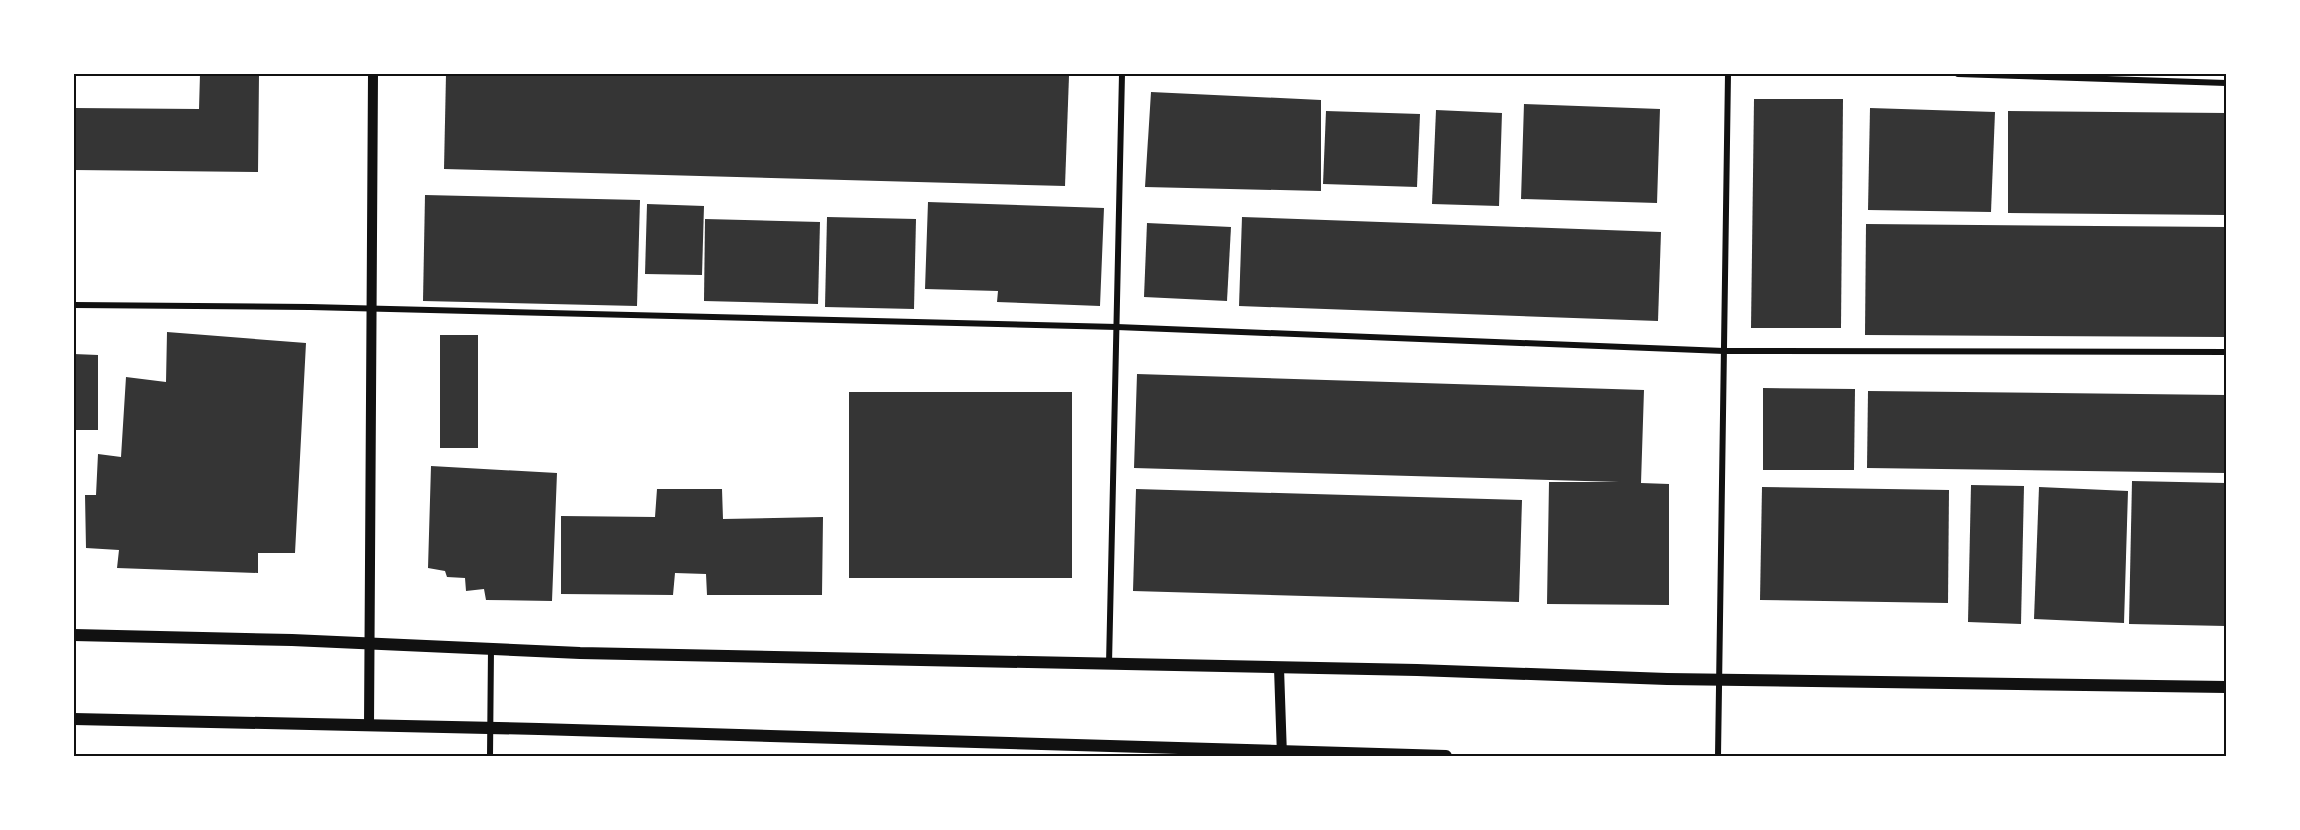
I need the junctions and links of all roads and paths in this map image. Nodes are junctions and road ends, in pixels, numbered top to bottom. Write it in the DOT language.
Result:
graph roads {
  1 [pos="373,74"];
  2 [pos="1122,74"];
  3 [pos="1728,74"];
  4 [pos="1958,74"];
  5 [pos="2226,83"];
  6 [pos="74,305"];
  7 [pos="370,310"];
  8 [pos="1117,327"];
  9 [pos="1724,351"];
  10 [pos="2226,352"];
  11 [pos="74,635"];
  12 [pos="370,644"];
  13 [pos="491,650"];
  14 [pos="1109,665"];
  15 [pos="1279,668"];
  16 [pos="1719,678"];
  17 [pos="2226,687"];
  18 [pos="74,718"];
  19 [pos="369,726"];
  20 [pos="490,728"];
  21 [pos="1282,754"];
  22 [pos="490,756"];
  23 [pos="1446,756"];
  24 [pos="1718,756"];
  1 -- 7 [label="street"];
  2 -- 8 [label="street"];
  3 -- 9 [label="street"];
  4 -- 5 [label="street"];
  6 -- 7 [label="street"];
  7 -- 8 [label="street"];
  7 -- 12 [label="street"];
  8 -- 9 [label="street"];
  8 -- 14 [label="street"];
  9 -- 10 [label="street"];
  9 -- 16 [label="street"];
  11 -- 12 [label="main road"];
  12 -- 13 [label="main road"];
  12 -- 19 [label="street"];
  13 -- 14 [label="main road"];
  13 -- 20 [label="street"];
  14 -- 15 [label="main road"];
  15 -- 16 [label="main road"];
  15 -- 21 [label="street"];
  16 -- 17 [label="main road"];
  16 -- 24 [label="street"];
  18 -- 19 [label="main road"];
  19 -- 20 [label="main road"];
  20 -- 21 [label="main road"];
  20 -- 22 [label="street"];
  21 -- 23 [label="main road"];
}
